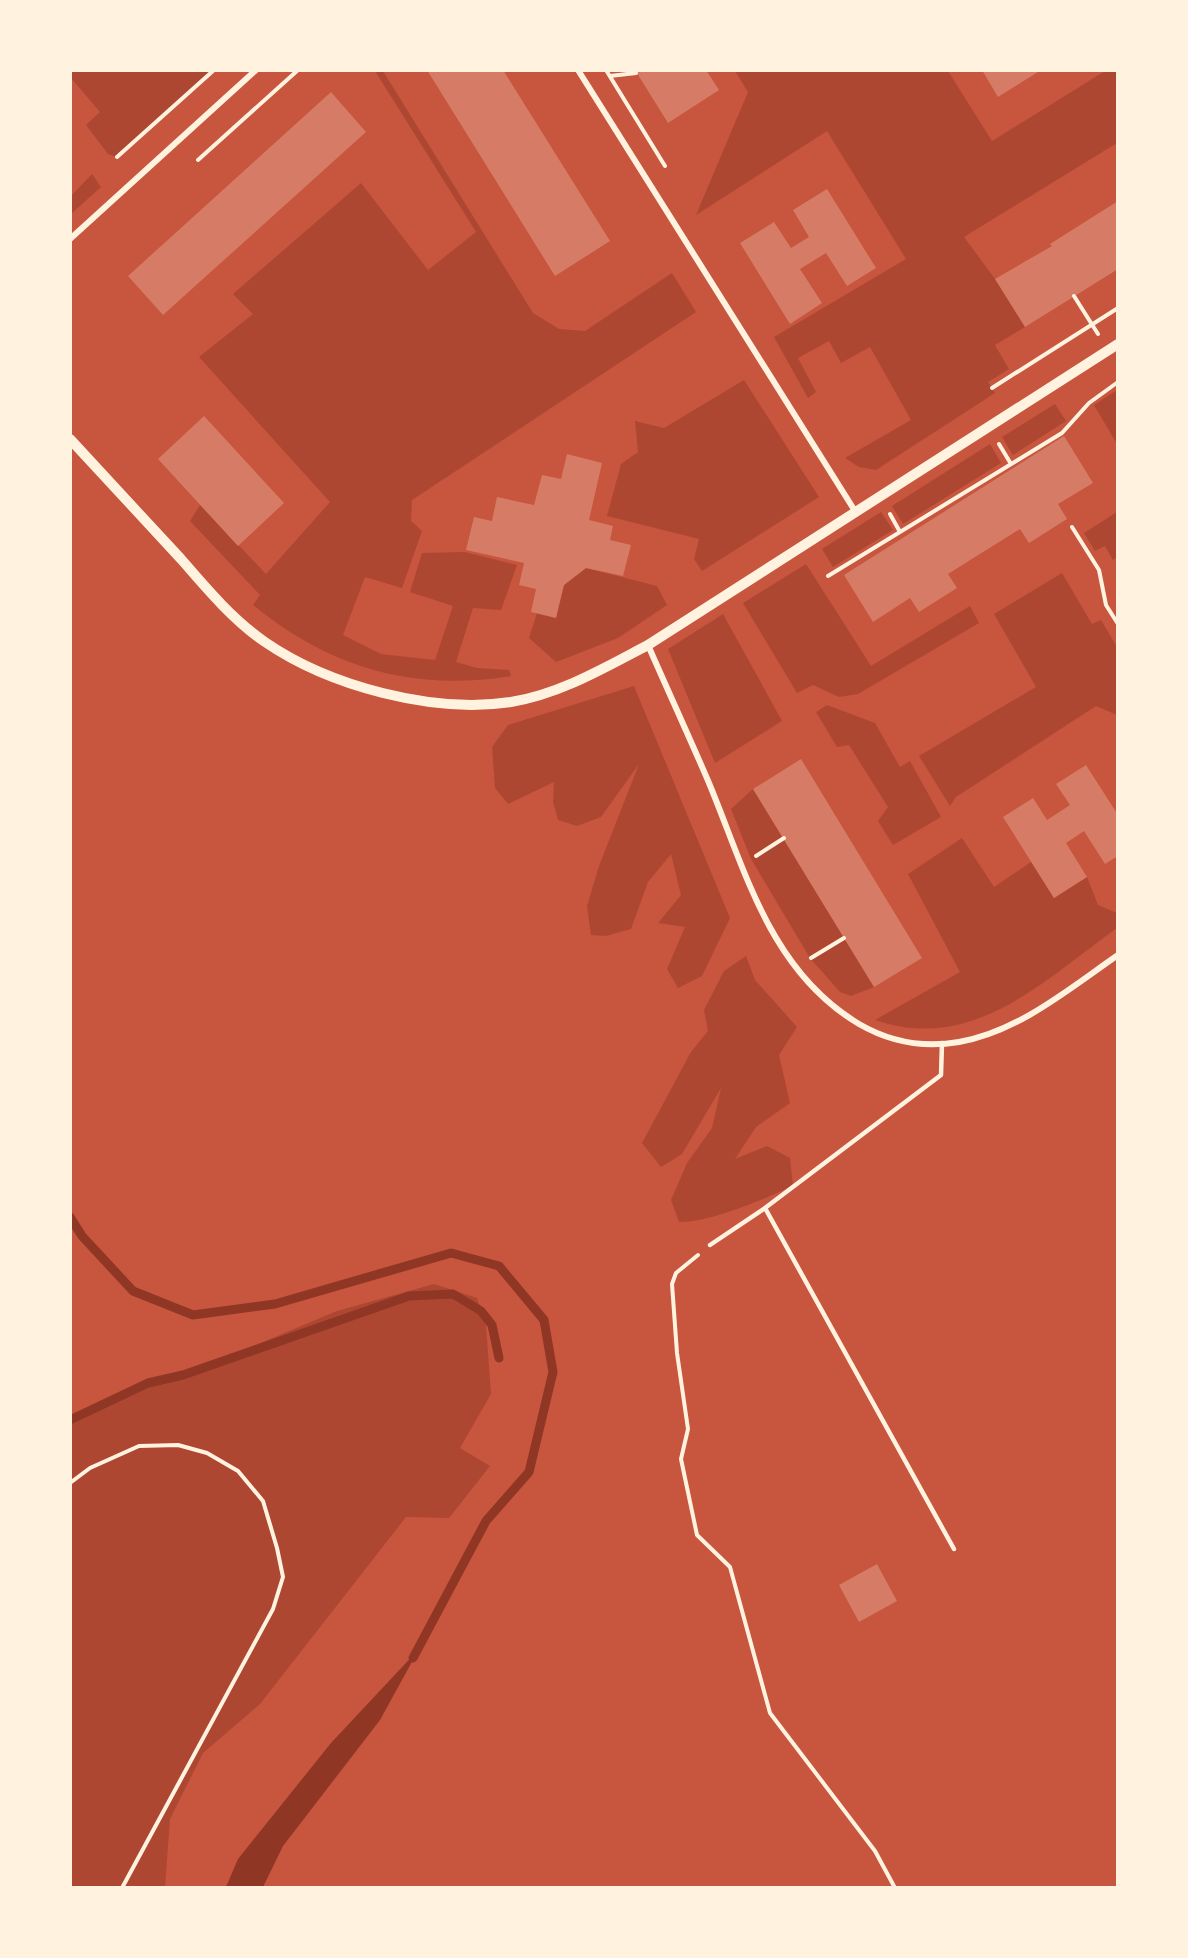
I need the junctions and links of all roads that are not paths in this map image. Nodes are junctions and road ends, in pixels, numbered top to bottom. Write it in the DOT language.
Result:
graph roads {
  1 [pos="256,70"];
  2 [pos="578,70"];
  3 [pos="70,239"];
  4 [pos="1113,347"];
  5 [pos="70,439"];
  6 [pos="855,511"];
  7 [pos="648,645"];
  8 [pos="1118,955"];
  9 [pos="942,1043"];
  10 [pos="765,1208"];
  11 [pos="710,1245"];
  12 [pos="954,1549"];
  1 -- 3 [label="street"];
  2 -- 6 [label="street"];
  4 -- 6 [label="street"];
  5 -- 7 [label="street"];
  6 -- 7 [label="street"];
  7 -- 9 [label="street"];
  8 -- 9 [label="street"];
  9 -- 10 [label="lane"];
  10 -- 11 [label="lane"];
  10 -- 12 [label="lane"];
}
